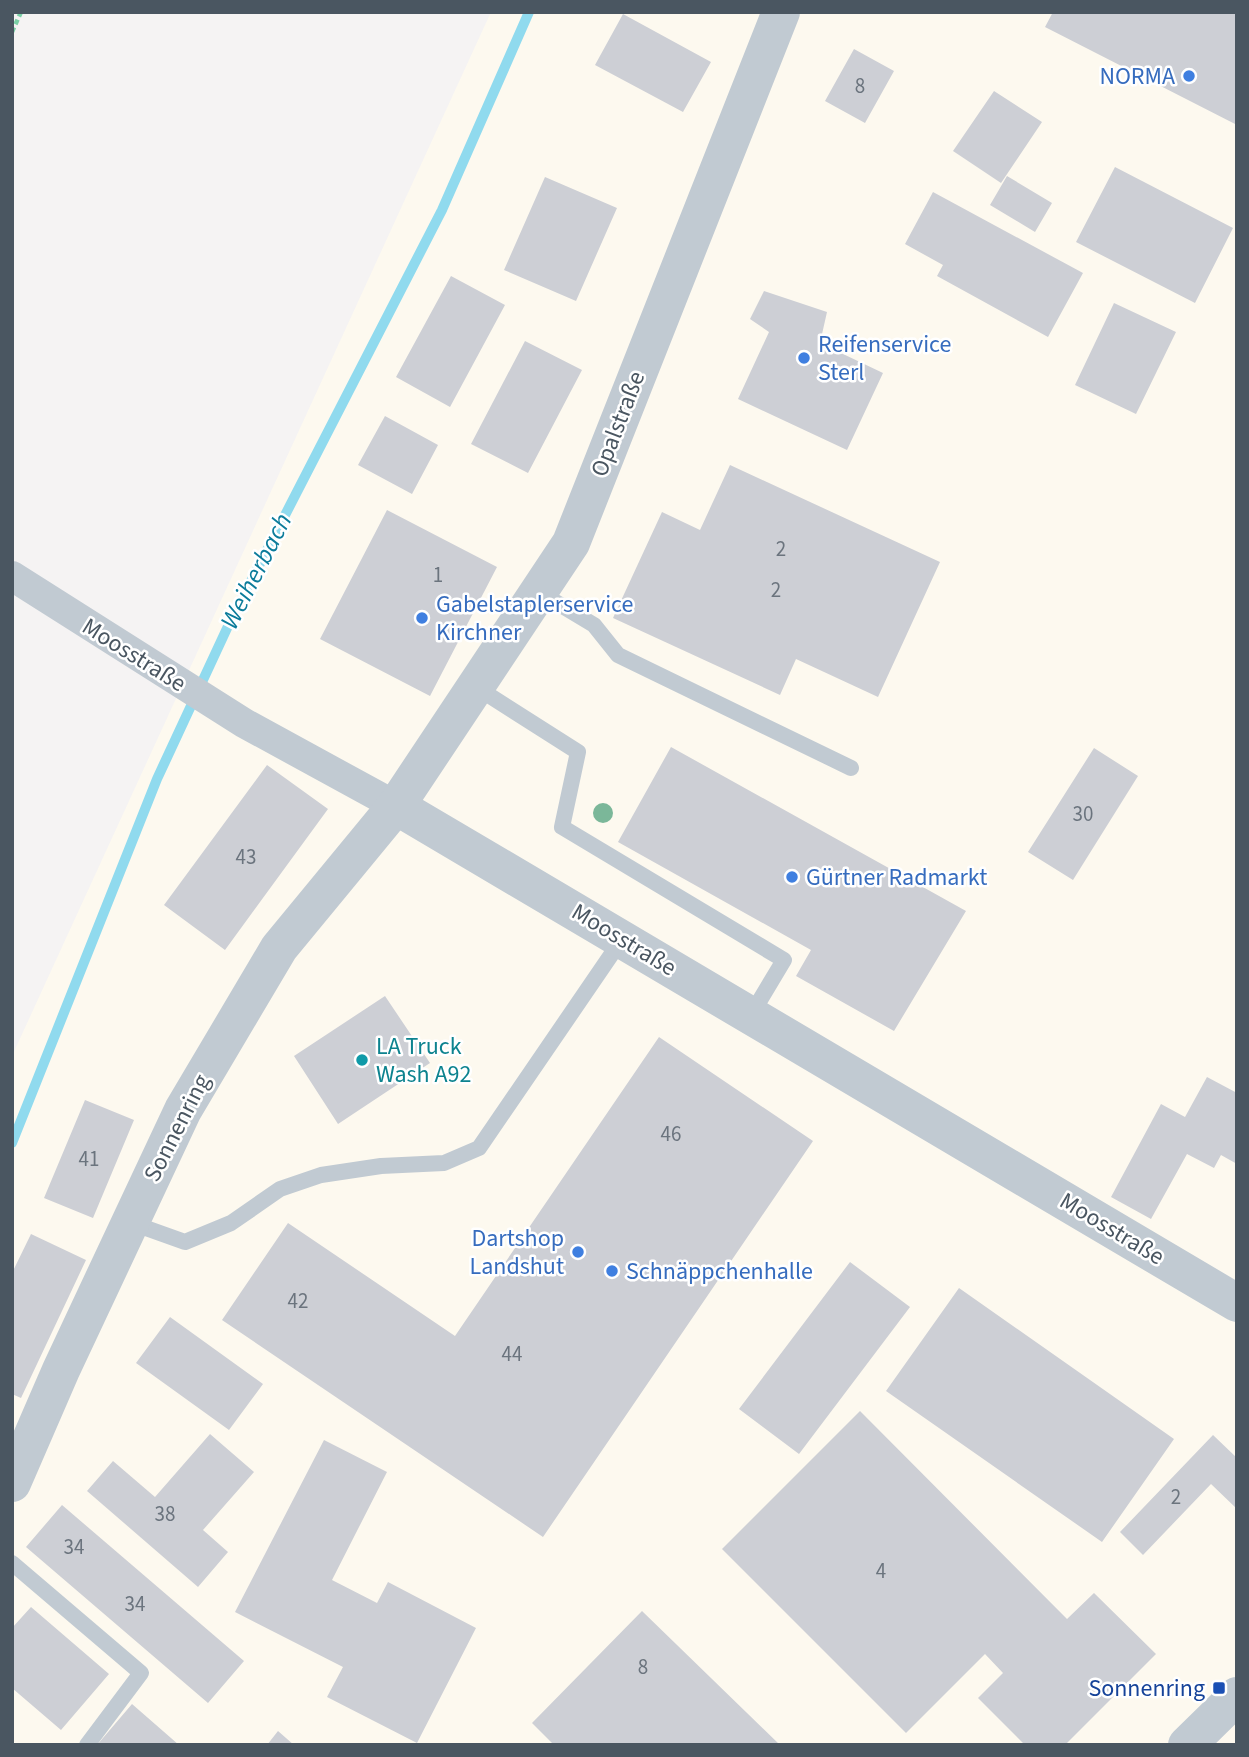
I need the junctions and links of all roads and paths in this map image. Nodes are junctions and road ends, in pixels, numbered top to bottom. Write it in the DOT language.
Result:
graph roads {
  1 [pos="20,12"];
  2 [pos="781,12"];
  3 [pos="12,32"];
  4 [pos="15,579"];
  5 [pos="539,592"];
  6 [pos="476,687"];
  7 [pos="851,768"];
  8 [pos="396,806"];
  9 [pos="622,939"];
  10 [pos="751,1015"];
  11 [pos="129,1222"];
  12 [pos="1237,1303"];
  13 [pos="12,1483"];
  14 [pos="12,1563"];
  15 [pos="1237,1696"];
  16 [pos="1190,1744"];
  17 [pos="87,1745"];
  1 -- 3 [label="path"];
  2 -- 5 [label="street, Opalstraße"];
  4 -- 8 [label="street, Moosstraße"];
  5 -- 6 [label="street, Opalstraße"];
  5 -- 7 [label="lane"];
  6 -- 8 [label="street, Opalstraße"];
  6 -- 10 [label="lane"];
  8 -- 9 [label="street, Moosstraße"];
  8 -- 11 [label="street, Sonnenring"];
  9 -- 10 [label="street, Moosstraße"];
  9 -- 11 [label="lane"];
  10 -- 12 [label="street, Moosstraße"];
  11 -- 13 [label="street, Sonnenring"];
  14 -- 17 [label="lane"];
  15 -- 16 [label="street"];
}
